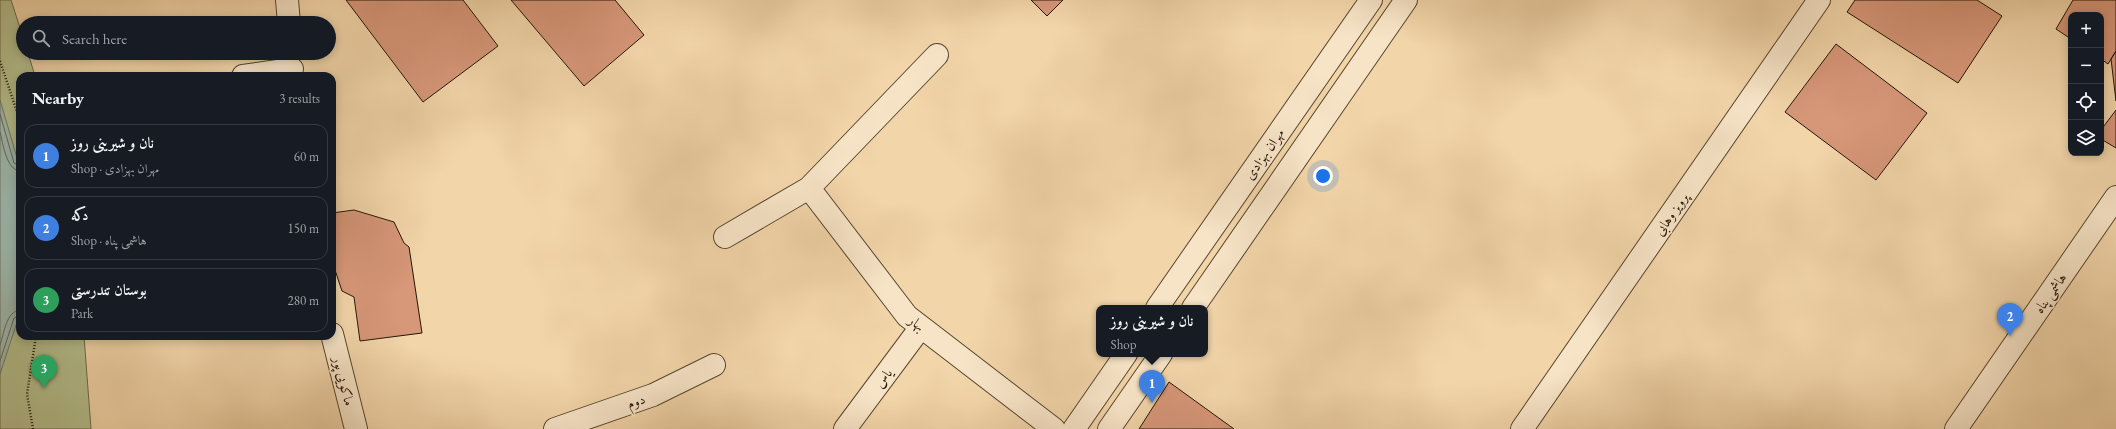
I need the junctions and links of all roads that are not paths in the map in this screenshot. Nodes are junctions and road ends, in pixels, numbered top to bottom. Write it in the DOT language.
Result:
graph roads {
  1 [pos="287,0"];
  2 [pos="1371,0"];
  3 [pos="1406,0"];
  4 [pos="1819,0"];
  5 [pos="288,16"];
  6 [pos="937,55"];
  7 [pos="292,66"];
  8 [pos="263,72"];
  9 [pos="809,188"];
  10 [pos="2116,197"];
  11 [pos="725,237"];
  12 [pos="1160,305"];
  13 [pos="1195,305"];
  14 [pos="921,327"];
  15 [pos="334,340"];
  16 [pos="1124,357"];
  17 [pos="1159,357"];
  18 [pos="714,365"];
  19 [pos="356,429"];
  20 [pos="555,429"];
  21 [pos="846,429"];
  22 [pos="1054,429"];
  23 [pos="1074,429"];
  24 [pos="1109,429"];
  25 [pos="1522,429"];
  26 [pos="1956,429"];
  1 -- 5 [label="street"];
  2 -- 12 [label="street, مهران بهزادی"];
  3 -- 13 [label="street, مهران بهزادی"];
  4 -- 25 [label="street, پرویز وهابی"];
  6 -- 9 [label="street"];
  7 -- 8 [label="street"];
  9 -- 11 [label="street"];
  9 -- 14 [label="street, بهار"];
  10 -- 26 [label="street, هاشمی پناه"];
  14 -- 21 [label="street, یاس"];
  14 -- 22 [label="street, بهار"];
  15 -- 19 [label="street, ماکویی‌ پور"];
  16 -- 23 [label="street"];
  17 -- 24 [label="street"];
  18 -- 20 [label="street, دوم"];
}
